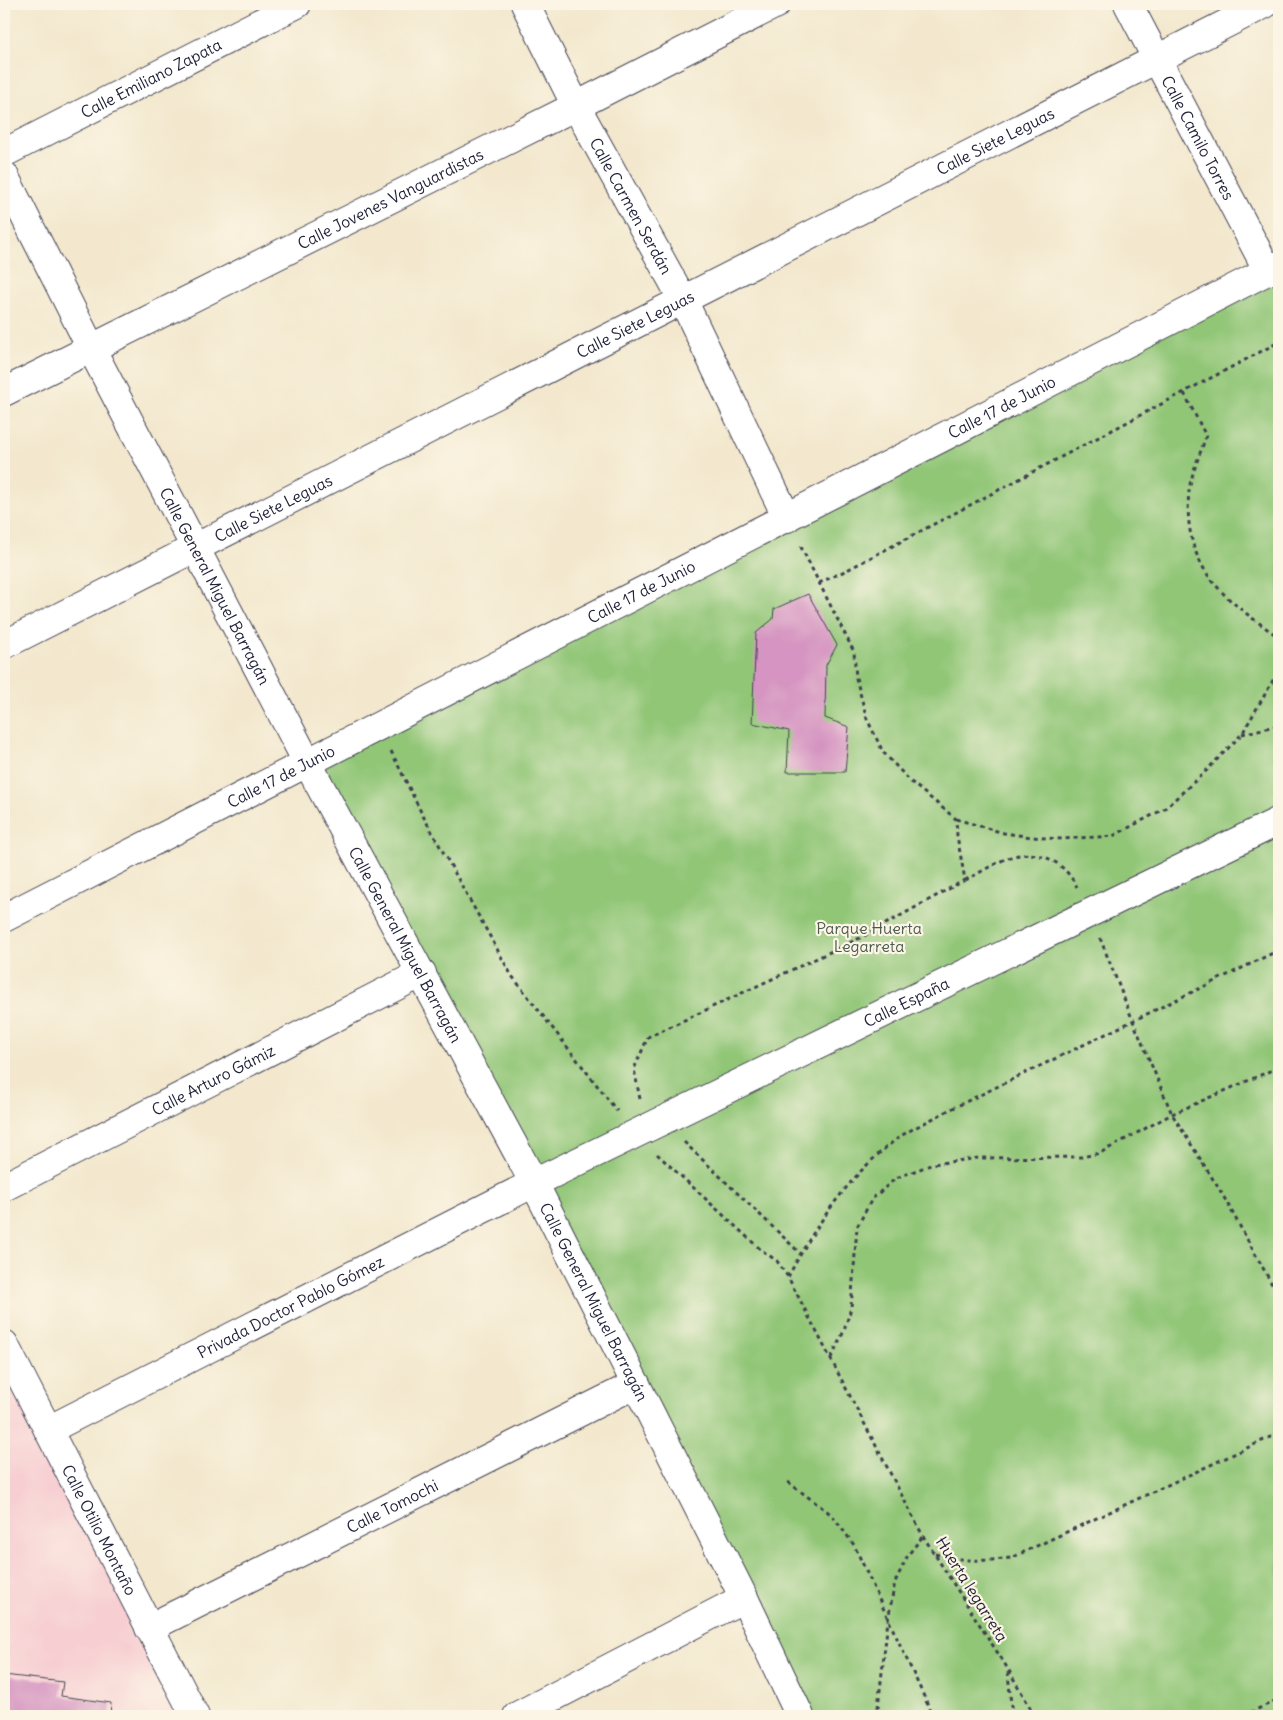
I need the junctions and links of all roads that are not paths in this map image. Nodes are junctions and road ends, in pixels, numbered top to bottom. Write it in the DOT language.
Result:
graph roads {
  1 [pos="297,4"];
  2 [pos="525,4"];
  3 [pos="776,4"];
  4 [pos="1128,4"];
  5 [pos="1265,4"];
  6 [pos="1156,59"];
  7 [pos="576,106"];
  8 [pos="4,153"];
  9 [pos="4,175"];
  10 [pos="1274,268"];
  11 [pos="683,300"];
  12 [pos="91,348"];
  13 [pos="4,392"];
  14 [pos="787,518"];
  15 [pos="196,547"];
  16 [pos="4,645"];
  17 [pos="307,762"];
  18 [pos="1279,821"];
  19 [pos="4,918"];
  20 [pos="422,973"];
  21 [pos="534,1183"];
  22 [pos="4,1187"];
  23 [pos="4,1344"];
  24 [pos="636,1384"];
  25 [pos="48,1430"];
  26 [pos="744,1598"];
  27 [pos="149,1628"];
  28 [pos="195,1716"];
  29 [pos="517,1716"];
  30 [pos="800,1716"];
  1 -- 8 [label="street, Calle Emiliano Zapata"];
  2 -- 7 [label="street, Calle Carmen Serdán"];
  3 -- 7 [label="street, Calle Jovenes Vanguardistas"];
  4 -- 6 [label="street, Calle Camilo Torres"];
  5 -- 6 [label="street, Calle Siete Leguas"];
  6 -- 10 [label="street, Calle Camilo Torres"];
  6 -- 11 [label="street, Calle Siete Leguas"];
  7 -- 11 [label="street, Calle Carmen Serdán"];
  7 -- 12 [label="street, Calle Jovenes Vanguardistas"];
  9 -- 12 [label="street, Calle General Miguel Barragán"];
  10 -- 14 [label="street, Calle 17 de Junio"];
  11 -- 14 [label="street, Calle Carmen Serdán"];
  11 -- 15 [label="street, Calle Siete Leguas"];
  12 -- 13 [label="street, Calle Jovenes Vanguardistas"];
  12 -- 15 [label="street, Calle General Miguel Barragán"];
  14 -- 17 [label="street, Calle 17 de Junio"];
  15 -- 16 [label="street, Calle Siete Leguas"];
  15 -- 17 [label="street, Calle General Miguel Barragán"];
  17 -- 19 [label="street, Calle 17 de Junio"];
  17 -- 20 [label="street, Calle General Miguel Barragán"];
  18 -- 21 [label="street, Calle España"];
  20 -- 21 [label="street, Calle General Miguel Barragán"];
  20 -- 22 [label="street, Calle Arturo Gámiz"];
  21 -- 24 [label="street, Calle General Miguel Barragán"];
  21 -- 25 [label="street, Privada Doctor Pablo Gómez"];
  23 -- 25 [label="street, Calle Otilio Montaño"];
  24 -- 26 [label="street, Calle General Miguel Barragán"];
  24 -- 27 [label="street, Calle Tomochi"];
  25 -- 27 [label="street, Calle Otilio Montaño"];
  26 -- 29 [label="street"];
  26 -- 30 [label="street, Calle General Miguel Barragán"];
  27 -- 28 [label="street, Calle Otilio Montaño"];
}
